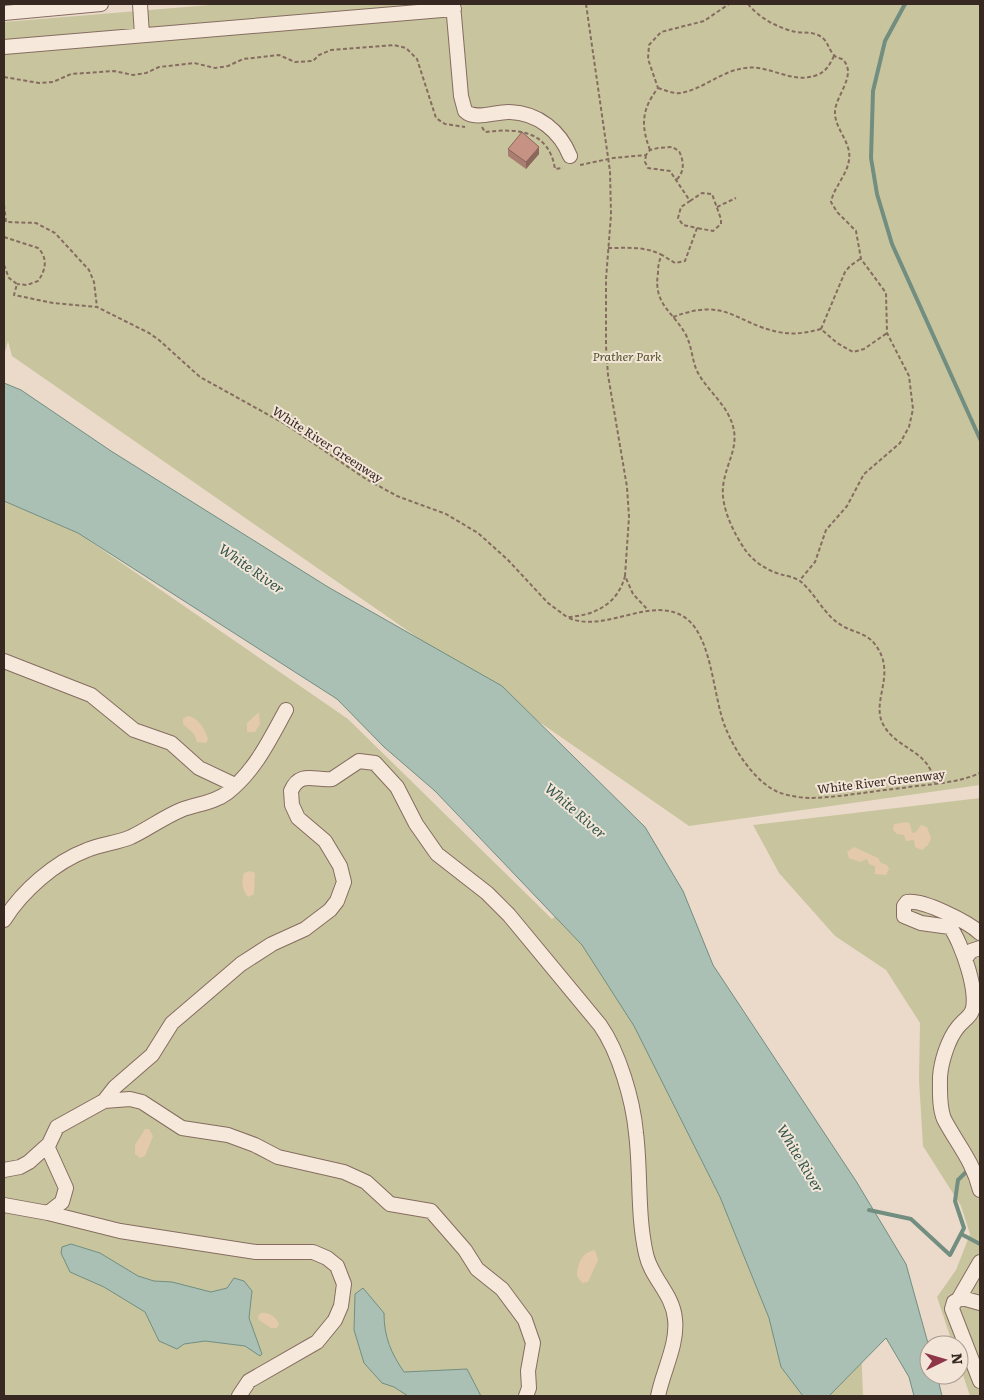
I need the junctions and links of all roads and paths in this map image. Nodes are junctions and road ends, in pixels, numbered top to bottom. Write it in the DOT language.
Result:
graph roads {
  1 [pos="101,4"];
  2 [pos="140,4"];
  3 [pos="586,4"];
  4 [pos="728,4"];
  5 [pos="748,4"];
  6 [pos="453,6"];
  7 [pos="4,13"];
  8 [pos="142,35"];
  9 [pos="4,47"];
  10 [pos="834,56"];
  11 [pos="4,78"];
  12 [pos="658,88"];
  13 [pos="650,150"];
  14 [pos="646,155"];
  15 [pos="608,160"];
  16 [pos="569,163"];
  17 [pos="676,180"];
  18 [pos="736,198"];
  19 [pos="690,200"];
  20 [pos="4,205"];
  21 [pos="716,207"];
  22 [pos="697,228"];
  23 [pos="4,237"];
  24 [pos="608,248"];
  25 [pos="662,255"];
  26 [pos="861,259"];
  27 [pos="4,265"];
  28 [pos="17,284"];
  29 [pos="97,307"];
  30 [pos="673,317"];
  31 [pos="821,329"];
  32 [pos="887,334"];
  33 [pos="625,576"];
  34 [pos="800,580"];
  35 [pos="648,610"];
  36 [pos="567,617"];
  37 [pos="4,661"];
  38 [pos="286,710"];
  39 [pos="980,773"];
  40 [pos="935,784"];
  41 [pos="235,785"];
  42 [pos="4,920"];
  43 [pos="980,933"];
  44 [pos="980,948"];
  45 [pos="965,959"];
  46 [pos="104,1101"];
  47 [pos="47,1146"];
  48 [pos="4,1170"];
  49 [pos="980,1190"];
  50 [pos="4,1205"];
  51 [pos="48,1213"];
  52 [pos="980,1262"];
  53 [pos="958,1300"];
  54 [pos="980,1303"];
  55 [pos="980,1381"];
  56 [pos="239,1396"];
  57 [pos="526,1396"];
  58 [pos="658,1396"];
  1 -- 7 [label="street"];
  2 -- 8 [label="street"];
  3 -- 15 [label="path"];
  4 -- 12 [label="path"];
  5 -- 10 [label="path"];
  6 -- 8 [label="street"];
  6 -- 16 [label="street"];
  8 -- 9 [label="street"];
  10 -- 12 [label="path"];
  10 -- 26 [label="path"];
  11 -- 16 [label="path"];
  12 -- 13 [label="path"];
  13 -- 14 [label="path"];
  13 -- 17 [label="path"];
  14 -- 15 [label="path"];
  14 -- 17 [label="path"];
  15 -- 16 [label="path"];
  15 -- 24 [label="path"];
  17 -- 19 [label="path"];
  18 -- 21 [label="path"];
  19 -- 21 [label="path"];
  19 -- 22 [label="path"];
  20 -- 29 [label="path"];
  21 -- 22 [label="path"];
  22 -- 25 [label="path"];
  23 -- 28 [label="path"];
  24 -- 25 [label="path"];
  24 -- 33 [label="path"];
  25 -- 30 [label="path"];
  26 -- 31 [label="path"];
  26 -- 32 [label="path"];
  27 -- 28 [label="path, White River Greenway"];
  28 -- 29 [label="path, White River Greenway"];
  29 -- 36 [label="path, White River Greenway"];
  30 -- 31 [label="path"];
  30 -- 34 [label="path"];
  31 -- 32 [label="path"];
  32 -- 34 [label="path"];
  33 -- 35 [label="path"];
  33 -- 36 [label="path"];
  34 -- 40 [label="path"];
  35 -- 36 [label="path, White River Greenway"];
  35 -- 40 [label="path, White River Greenway"];
  37 -- 41 [label="street"];
  38 -- 41 [label="street"];
  39 -- 40 [label="path, White River Greenway"];
  41 -- 42 [label="street"];
  43 -- 45 [label="street"];
  44 -- 45 [label="street"];
  45 -- 49 [label="street"];
  46 -- 47 [label="street"];
  46 -- 57 [label="street"];
  46 -- 58 [label="street"];
  47 -- 48 [label="street"];
  47 -- 51 [label="street"];
  50 -- 51 [label="street"];
  51 -- 56 [label="street"];
  52 -- 53 [label="street"];
  53 -- 54 [label="street"];
  53 -- 55 [label="street"];
}
